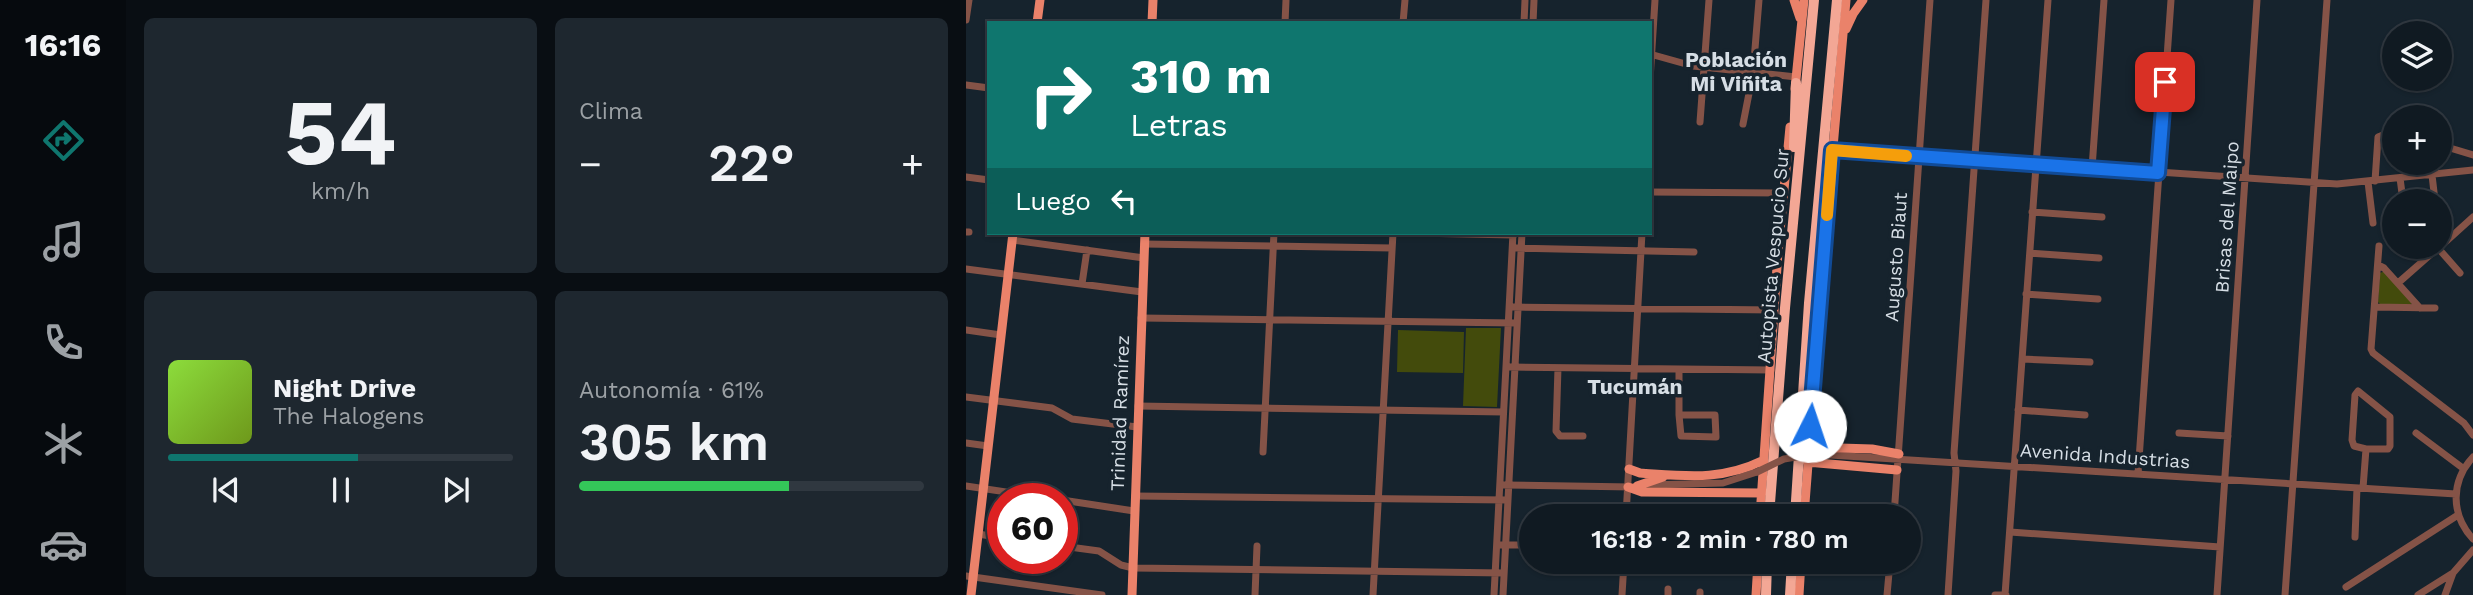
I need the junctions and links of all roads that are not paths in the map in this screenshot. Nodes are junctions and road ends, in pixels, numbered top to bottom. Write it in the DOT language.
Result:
graph roads {
  1 [pos="969,0"];
  2 [pos="1040,0"];
  3 [pos="1153,0"];
  4 [pos="1286,0"];
  5 [pos="1405,0"];
  6 [pos="1525,0"];
  7 [pos="1534,0"];
  8 [pos="1655,0"];
  9 [pos="1709,0"];
  10 [pos="1759,0"];
  11 [pos="1794,0"];
  12 [pos="1804,0"];
  13 [pos="1814,0"];
  14 [pos="1837,0"];
  15 [pos="1846,0"];
  16 [pos="1863,0"];
  17 [pos="1930,0"];
  18 [pos="1986,0"];
  19 [pos="2048,0"];
  20 [pos="2105,0"];
  21 [pos="2171,0"];
  22 [pos="2257,0"];
  23 [pos="2327,0"];
  24 [pos="966,20"];
  25 [pos="1037,21"];
  26 [pos="1152,21"];
  27 [pos="1285,21"];
  28 [pos="1403,21"];
  29 [pos="1524,21"];
  30 [pos="1533,21"];
  31 [pos="1801,32"];
  32 [pos="1843,37"];
  33 [pos="1652,41"];
  34 [pos="1652,55"];
  35 [pos="1704,68"];
  36 [pos="1753,73"];
  37 [pos="1796,80"];
  38 [pos="966,85"];
  39 [pos="987,88"];
  40 [pos="1700,122"];
  41 [pos="1743,124"];
  42 [pos="2382,135"];
  43 [pos="2452,149"];
  44 [pos="1832,150"];
  45 [pos="2473,155"];
  46 [pos="1919,157"];
  47 [pos="1974,160"];
  48 [pos="2035,165"];
  49 [pos="2092,168"];
  50 [pos="2473,170"];
  51 [pos="2158,173"];
  52 [pos="2452,173"];
  53 [pos="2432,175"];
  54 [pos="966,177"];
  55 [pos="2245,178"];
  56 [pos="2400,178"];
  57 [pos="987,180"];
  58 [pos="2371,182"];
  59 [pos="2314,183"];
  60 [pos="2401,189"];
  61 [pos="2434,189"];
  62 [pos="1652,192"];
  63 [pos="1783,193"];
  64 [pos="1828,198"];
  65 [pos="2032,212"];
  66 [pos="2102,217"];
  67 [pos="2473,218"];
  68 [pos="1793,220"];
  69 [pos="2373,223"];
  70 [pos="1144,235"];
  71 [pos="1274,235"];
  72 [pos="1393,235"];
  73 [pos="1517,235"];
  74 [pos="1642,235"];
  75 [pos="1013,236"];
  76 [pos="2452,236"];
  77 [pos="1144,244"];
  78 [pos="1274,246"];
  79 [pos="2379,246"];
  80 [pos="1392,248"];
  81 [pos="1516,248"];
  82 [pos="1087,250"];
  83 [pos="1641,251"];
  84 [pos="1695,251"];
  85 [pos="2030,253"];
  86 [pos="1143,258"];
  87 [pos="2099,258"];
  88 [pos="2425,259"];
  89 [pos="2449,259"];
  90 [pos="2378,265"];
  91 [pos="966,268"];
  92 [pos="2460,273"];
  93 [pos="1008,274"];
  94 [pos="2398,283"];
  95 [pos="1082,284"];
  96 [pos="1142,292"];
  97 [pos="2026,294"];
  98 [pos="2098,299"];
  99 [pos="1810,303"];
  100 [pos="1513,307"];
  101 [pos="2375,307"];
  102 [pos="1638,308"];
  103 [pos="2420,308"];
  104 [pos="2435,308"];
  105 [pos="1774,310"];
  106 [pos="1141,318"];
  107 [pos="1270,320"];
  108 [pos="1388,321"];
  109 [pos="1512,323"];
  110 [pos="966,330"];
  111 [pos="1001,335"];
  112 [pos="2022,359"];
  113 [pos="2090,362"];
  114 [pos="1510,367"];
  115 [pos="1558,368"];
  116 [pos="1634,369"];
  117 [pos="1679,369"];
  118 [pos="1771,370"];
  119 [pos="966,397"];
  120 [pos="994,401"];
  121 [pos="1138,406"];
  122 [pos="1265,409"];
  123 [pos="2018,410"];
  124 [pos="1383,411"];
  125 [pos="1503,412"];
  126 [pos="1679,415"];
  127 [pos="2085,415"];
  128 [pos="1137,427"];
  129 [pos="2179,433"];
  130 [pos="2416,433"];
  131 [pos="2473,435"];
  132 [pos="1583,436"];
  133 [pos="2228,436"];
  134 [pos="966,443"];
  135 [pos="988,446"];
  136 [pos="1811,450"];
  137 [pos="2366,450"];
  138 [pos="1263,452"];
  139 [pos="1898,457"];
  140 [pos="2473,457"];
  141 [pos="1764,460"];
  142 [pos="1807,462"];
  143 [pos="1955,463"];
  144 [pos="2014,466"];
  145 [pos="1629,469"];
  146 [pos="2464,469"];
  147 [pos="1897,470"];
  148 [pos="2138,474"];
  149 [pos="1675,475"];
  150 [pos="2226,480"];
  151 [pos="2294,484"];
  152 [pos="1504,485"];
  153 [pos="966,486"];
  154 [pos="1632,486"];
  155 [pos="2360,488"];
  156 [pos="984,489"];
  157 [pos="987,489"];
  158 [pos="1762,493"];
  159 [pos="2456,494"];
  160 [pos="1135,496"];
  161 [pos="1378,499"];
  162 [pos="1503,500"];
  163 [pos="1078,502"];
  164 [pos="1628,504"];
  165 [pos="1761,504"];
  166 [pos="1770,504"];
  167 [pos="1796,504"];
  168 [pos="1805,504"];
  169 [pos="1895,504"];
  170 [pos="1134,510"];
  171 [pos="2458,515"];
  172 [pos="2010,532"];
  173 [pos="978,534"];
  174 [pos="987,535"];
  175 [pos="2355,537"];
  176 [pos="2473,539"];
  177 [pos="1501,545"];
  178 [pos="1519,545"];
  179 [pos="1257,546"];
  180 [pos="2220,547"];
  181 [pos="1078,548"];
  182 [pos="2473,551"];
  183 [pos="1133,568"];
  184 [pos="1256,570"];
  185 [pos="1374,572"];
  186 [pos="1499,572"];
  187 [pos="2453,573"];
  188 [pos="1623,574"];
  189 [pos="1757,574"];
  190 [pos="1767,574"];
  191 [pos="1791,574"];
  192 [pos="1800,574"];
  193 [pos="1889,574"];
  194 [pos="970,577"];
  195 [pos="2346,587"];
  196 [pos="971,595"];
  197 [pos="1102,595"];
  198 [pos="1132,595"];
  199 [pos="1255,595"];
  200 [pos="1373,595"];
  201 [pos="1494,595"];
  202 [pos="1503,595"];
  203 [pos="1622,595"];
  204 [pos="1756,595"];
  205 [pos="1766,595"];
  206 [pos="1790,595"];
  207 [pos="1799,595"];
  208 [pos="1887,595"];
  209 [pos="1948,595"];
  210 [pos="1994,595"];
  211 [pos="2006,595"];
  212 [pos="2217,595"];
  213 [pos="2285,595"];
  214 [pos="2418,595"];
  215 [pos="2445,595"];
  1 -- 24 [label="street"];
  2 -- 25 [label="main road"];
  3 -- 26 [label="main road"];
  4 -- 27 [label="street"];
  5 -- 28 [label="street"];
  6 -- 29 [label="street"];
  7 -- 30 [label="street"];
  8 -- 33 [label="street"];
  9 -- 35 [label="street"];
  10 -- 36 [label="street"];
  11 -- 31 [label="main road"];
  12 -- 31 [label="main road"];
  13 -- 68 [label="highway, Autopista Vespucio Sur"];
  14 -- 99 [label="highway, Autopista Vespucio Sur"];
  15 -- 32 [label="main road"];
  16 -- 32 [label="main road"];
  17 -- 46 [label="street, Augusto Biaut"];
  18 -- 47 [label="street"];
  19 -- 48 [label="street"];
  20 -- 49 [label="street"];
  21 -- 51 [label="street"];
  22 -- 55 [label="street, Brisas del Maipo"];
  23 -- 59 [label="street"];
  31 -- 37 [label="main road"];
  32 -- 44 [label="main road"];
  34 -- 35 [label="street"];
  35 -- 36 [label="street"];
  35 -- 40 [label="street"];
  36 -- 37 [label="street"];
  36 -- 41 [label="street"];
  37 -- 63 [label="main road"];
  37 -- 68 [label="highway"];
  38 -- 39 [label="street"];
  42 -- 58 [label="street"];
  43 -- 45 [label="street"];
  44 -- 46 [label="street"];
  44 -- 64 [label="main road"];
  46 -- 47 [label="street"];
  46 -- 139 [label="street, Augusto Biaut"];
  47 -- 48 [label="street"];
  47 -- 143 [label="street"];
  48 -- 49 [label="street"];
  48 -- 65 [label="street"];
  49 -- 51 [label="street"];
  50 -- 52 [label="street"];
  51 -- 55 [label="street"];
  51 -- 148 [label="street"];
  53 -- 56 [label="street"];
  53 -- 61 [label="street"];
  54 -- 57 [label="street"];
  55 -- 59 [label="street"];
  55 -- 133 [label="street, Brisas del Maipo"];
  56 -- 58 [label="street"];
  56 -- 60 [label="street"];
  58 -- 59 [label="street"];
  58 -- 69 [label="street"];
  59 -- 151 [label="street"];
  62 -- 63 [label="street"];
  63 -- 105 [label="main road"];
  64 -- 99 [label="highway"];
  64 -- 136 [label="main road"];
  65 -- 66 [label="street"];
  65 -- 85 [label="street"];
  67 -- 76 [label="street"];
  68 -- 166 [label="highway, Autopista Vespucio Sur"];
  70 -- 77 [label="main road, Trinidad Ramírez"];
  71 -- 78 [label="street"];
  72 -- 80 [label="street"];
  73 -- 81 [label="street"];
  74 -- 83 [label="street"];
  75 -- 82 [label="street"];
  75 -- 93 [label="main road"];
  77 -- 78 [label="street"];
  77 -- 86 [label="main road, Trinidad Ramírez"];
  78 -- 80 [label="street"];
  78 -- 107 [label="street"];
  79 -- 90 [label="street"];
  80 -- 108 [label="street"];
  81 -- 83 [label="street"];
  81 -- 100 [label="street"];
  82 -- 86 [label="street"];
  82 -- 95 [label="street"];
  83 -- 84 [label="street"];
  83 -- 102 [label="street"];
  85 -- 87 [label="street"];
  85 -- 97 [label="street"];
  86 -- 96 [label="main road, Trinidad Ramírez"];
  88 -- 94 [label="street"];
  89 -- 92 [label="street"];
  90 -- 94 [label="street"];
  90 -- 101 [label="street"];
  91 -- 93 [label="street"];
  93 -- 95 [label="street"];
  93 -- 111 [label="main road"];
  94 -- 103 [label="street"];
  95 -- 96 [label="street"];
  96 -- 106 [label="main road, Trinidad Ramírez"];
  97 -- 98 [label="street"];
  97 -- 112 [label="street"];
  99 -- 167 [label="highway, Autopista Vespucio Sur"];
  100 -- 102 [label="street"];
  100 -- 109 [label="street"];
  101 -- 103 [label="street"];
  101 -- 131 [label="street"];
  102 -- 105 [label="street"];
  102 -- 116 [label="street"];
  103 -- 104 [label="street"];
  105 -- 118 [label="main road"];
  106 -- 107 [label="street"];
  106 -- 121 [label="main road, Trinidad Ramírez"];
  107 -- 108 [label="street"];
  107 -- 122 [label="street"];
  108 -- 109 [label="street"];
  108 -- 124 [label="street"];
  109 -- 114 [label="street"];
  110 -- 111 [label="street"];
  111 -- 120 [label="main road"];
  112 -- 113 [label="street"];
  112 -- 123 [label="street"];
  114 -- 115 [label="street"];
  114 -- 125 [label="street"];
  114 -- 152 [label="street"];
  115 -- 116 [label="street"];
  115 -- 132 [label="street"];
  116 -- 117 [label="street"];
  116 -- 145 [label="street"];
  117 -- 118 [label="street"];
  117 -- 126 [label="street"];
  118 -- 141 [label="main road"];
  119 -- 120 [label="street"];
  120 -- 128 [label="street"];
  120 -- 135 [label="main road"];
  121 -- 122 [label="street"];
  121 -- 128 [label="main road, Trinidad Ramírez"];
  122 -- 124 [label="street"];
  122 -- 138 [label="street"];
  123 -- 127 [label="street"];
  123 -- 144 [label="street"];
  124 -- 125 [label="street"];
  124 -- 161 [label="street"];
  125 -- 152 [label="street"];
  126 -- 126 [label="street"];
  128 -- 160 [label="main road, Trinidad Ramírez"];
  129 -- 133 [label="street"];
  130 -- 146 [label="street"];
  133 -- 150 [label="street, Brisas del Maipo"];
  134 -- 135 [label="street"];
  135 -- 156 [label="main road"];
  136 -- 139 [label="main road"];
  136 -- 142 [label="main road"];
  136 -- 154 [label="street, bridge"];
  137 -- 137 [label="street"];
  137 -- 155 [label="street"];
  139 -- 143 [label="street, Avenida Industrias"];
  139 -- 147 [label="street, Augusto Biaut"];
  140 -- 146 [label="street"];
  141 -- 149 [label="main road"];
  141 -- 158 [label="main road"];
  142 -- 147 [label="main road"];
  142 -- 168 [label="main road"];
  143 -- 144 [label="street, Avenida Industrias"];
  143 -- 209 [label="street"];
  144 -- 148 [label="street, Avenida Industrias"];
  144 -- 172 [label="street"];
  145 -- 149 [label="main road"];
  145 -- 154 [label="street"];
  146 -- 159 [label="street"];
  147 -- 169 [label="street, Augusto Biaut"];
  148 -- 150 [label="street, Avenida Industrias"];
  149 -- 154 [label="main road"];
  150 -- 151 [label="street, Avenida Industrias"];
  150 -- 180 [label="street, Brisas del Maipo"];
  151 -- 155 [label="street, Avenida Industrias"];
  151 -- 213 [label="street"];
  152 -- 154 [label="street"];
  152 -- 162 [label="street"];
  153 -- 156 [label="street"];
  154 -- 158 [label="main road"];
  154 -- 164 [label="street"];
  155 -- 159 [label="street, Avenida Industrias"];
  155 -- 175 [label="street"];
  156 -- 157 [label="street"];
  156 -- 173 [label="main road"];
  158 -- 165 [label="main road"];
  159 -- 171 [label="street"];
  160 -- 161 [label="street"];
  160 -- 170 [label="main road, Trinidad Ramírez"];
  161 -- 162 [label="street"];
  161 -- 185 [label="street"];
  162 -- 177 [label="street"];
  163 -- 170 [label="street"];
  170 -- 183 [label="main road, Trinidad Ramírez"];
  171 -- 176 [label="street"];
  171 -- 195 [label="street"];
  172 -- 180 [label="street"];
  172 -- 211 [label="street"];
  173 -- 174 [label="street"];
  173 -- 194 [label="main road"];
  177 -- 178 [label="street"];
  177 -- 186 [label="street"];
  179 -- 184 [label="street"];
  180 -- 212 [label="street, Brisas del Maipo"];
  181 -- 183 [label="street"];
  182 -- 187 [label="street"];
  183 -- 184 [label="street"];
  183 -- 198 [label="main road, Trinidad Ramírez"];
  184 -- 185 [label="street"];
  184 -- 199 [label="street"];
  185 -- 186 [label="street"];
  185 -- 200 [label="street"];
  186 -- 201 [label="street"];
  186 -- 202 [label="street"];
  187 -- 214 [label="street"];
  187 -- 215 [label="street"];
  188 -- 203 [label="street"];
  189 -- 204 [label="main road"];
  190 -- 205 [label="highway"];
  191 -- 206 [label="highway"];
  192 -- 207 [label="main road"];
  193 -- 208 [label="street"];
  194 -- 196 [label="main road"];
  194 -- 197 [label="street"];
  210 -- 211 [label="street"];
}
